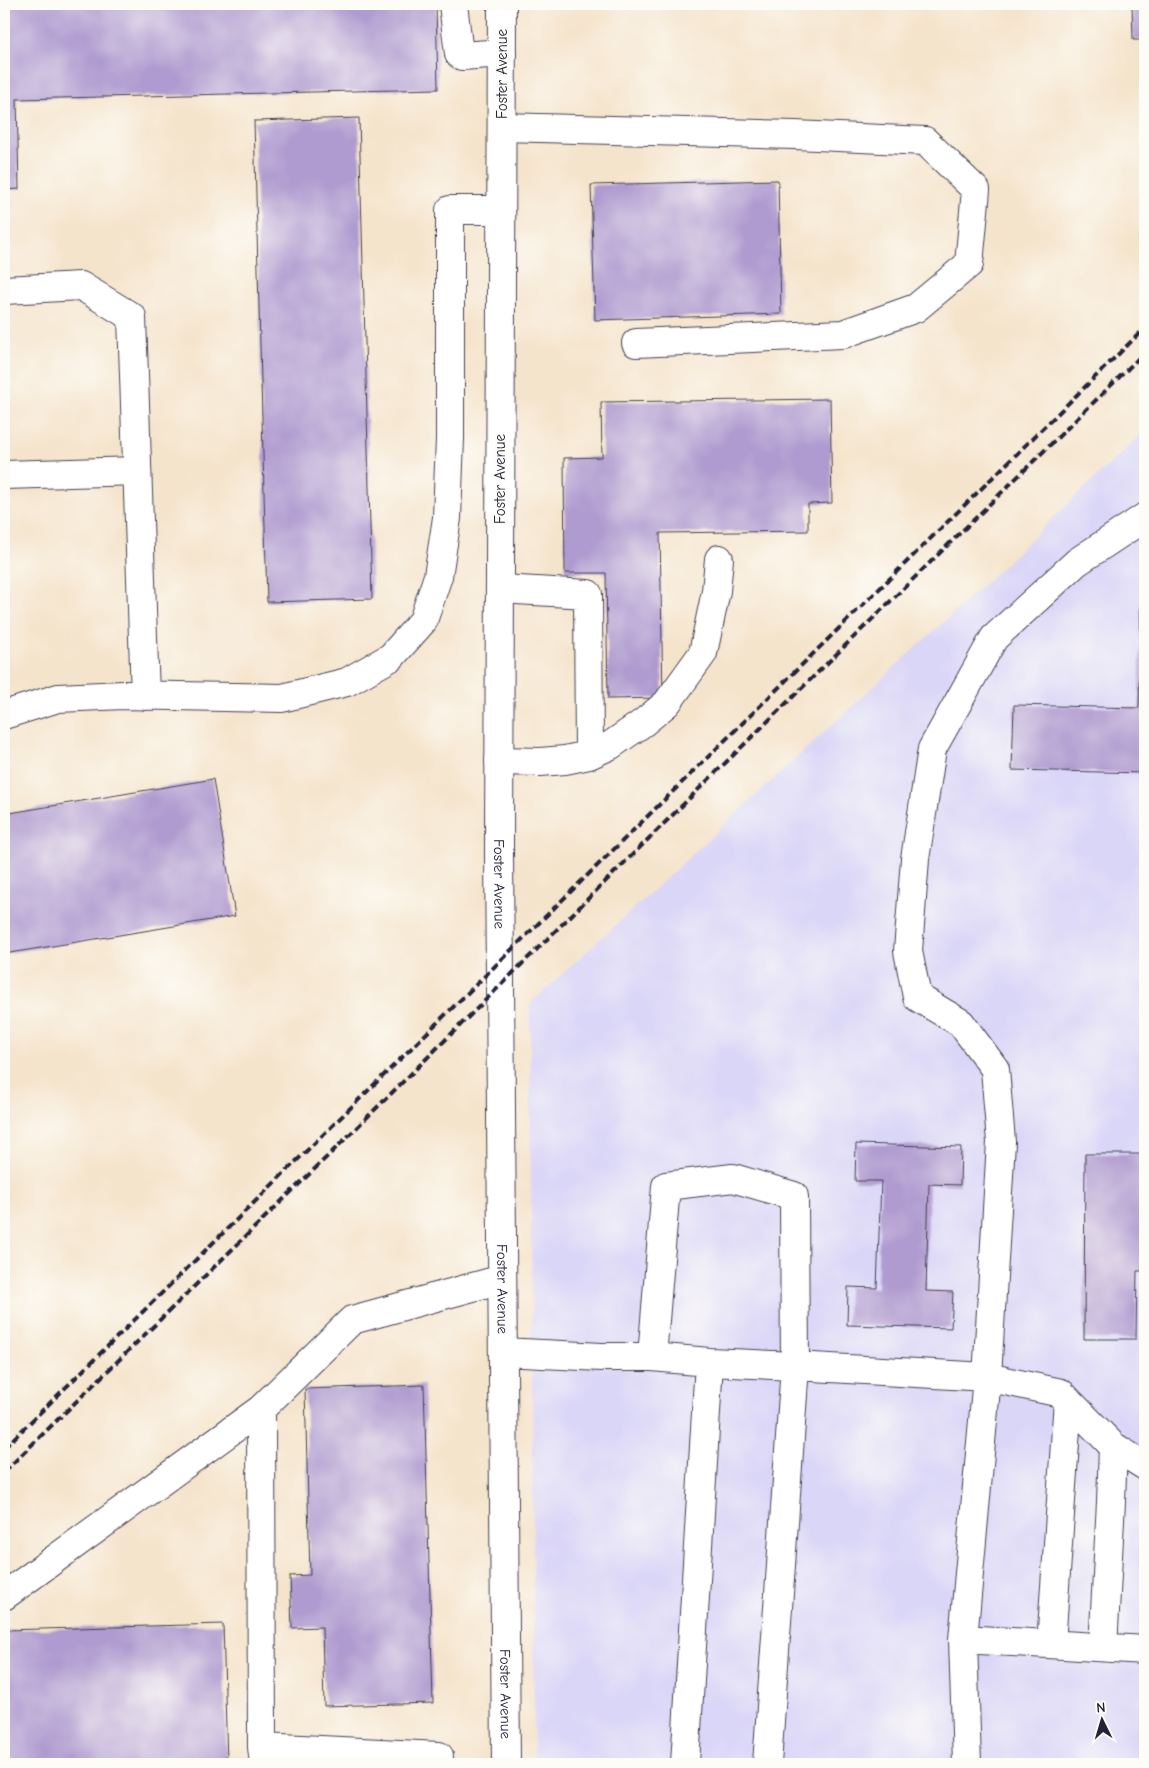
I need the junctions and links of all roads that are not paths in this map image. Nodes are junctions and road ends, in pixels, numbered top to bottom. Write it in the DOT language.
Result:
graph roads {
  1 [pos="453,4"];
  2 [pos="502,4"];
  3 [pos="502,53"];
  4 [pos="502,127"];
  5 [pos="501,210"];
  6 [pos="4,290"];
  7 [pos="636,343"];
  8 [pos="137,470"];
  9 [pos="4,475"];
  10 [pos="1145,516"];
  11 [pos="719,559"];
  12 [pos="500,589"];
  13 [pos="145,696"];
  14 [pos="4,715"];
  15 [pos="589,755"];
  16 [pos="499,761"];
  17 [pos="502,1279"];
  18 [pos="503,1352"];
  19 [pos="652,1357"];
  20 [pos="709,1362"];
  21 [pos="795,1366"];
  22 [pos="987,1377"];
  23 [pos="1068,1400"];
  24 [pos="261,1409"];
  25 [pos="1113,1446"];
  26 [pos="1145,1466"];
  27 [pos="4,1596"];
  28 [pos="963,1639"];
  29 [pos="1052,1644"];
  30 [pos="1103,1647"];
  31 [pos="1145,1650"];
  32 [pos="263,1756"];
  33 [pos="439,1756"];
  34 [pos="506,1764"];
  35 [pos="684,1764"];
  36 [pos="767,1764"];
  37 [pos="967,1764"];
  1 -- 3 [label="main road"];
  2 -- 3 [label="main road, Foster Avenue"];
  3 -- 4 [label="main road, Foster Avenue"];
  4 -- 5 [label="main road, Foster Avenue"];
  4 -- 7 [label="main road"];
  5 -- 12 [label="main road, Foster Avenue"];
  5 -- 13 [label="main road"];
  6 -- 8 [label="main road"];
  8 -- 9 [label="main road"];
  8 -- 13 [label="main road"];
  10 -- 22 [label="main road"];
  11 -- 15 [label="main road"];
  12 -- 15 [label="main road"];
  12 -- 16 [label="main road, Foster Avenue"];
  13 -- 14 [label="main road"];
  15 -- 16 [label="main road"];
  16 -- 17 [label="main road, Foster Avenue"];
  17 -- 18 [label="main road, Foster Avenue"];
  17 -- 24 [label="main road"];
  18 -- 19 [label="main road"];
  18 -- 34 [label="main road, Foster Avenue"];
  19 -- 20 [label="main road"];
  19 -- 21 [label="main road"];
  20 -- 21 [label="main road"];
  20 -- 35 [label="main road"];
  21 -- 22 [label="main road"];
  21 -- 36 [label="main road"];
  22 -- 23 [label="main road"];
  22 -- 28 [label="main road"];
  23 -- 25 [label="main road"];
  23 -- 29 [label="main road"];
  24 -- 27 [label="main road"];
  24 -- 32 [label="main road"];
  25 -- 26 [label="main road"];
  25 -- 30 [label="main road"];
  28 -- 29 [label="main road"];
  28 -- 37 [label="main road"];
  29 -- 30 [label="main road"];
  30 -- 31 [label="main road"];
  32 -- 33 [label="main road"];
}
